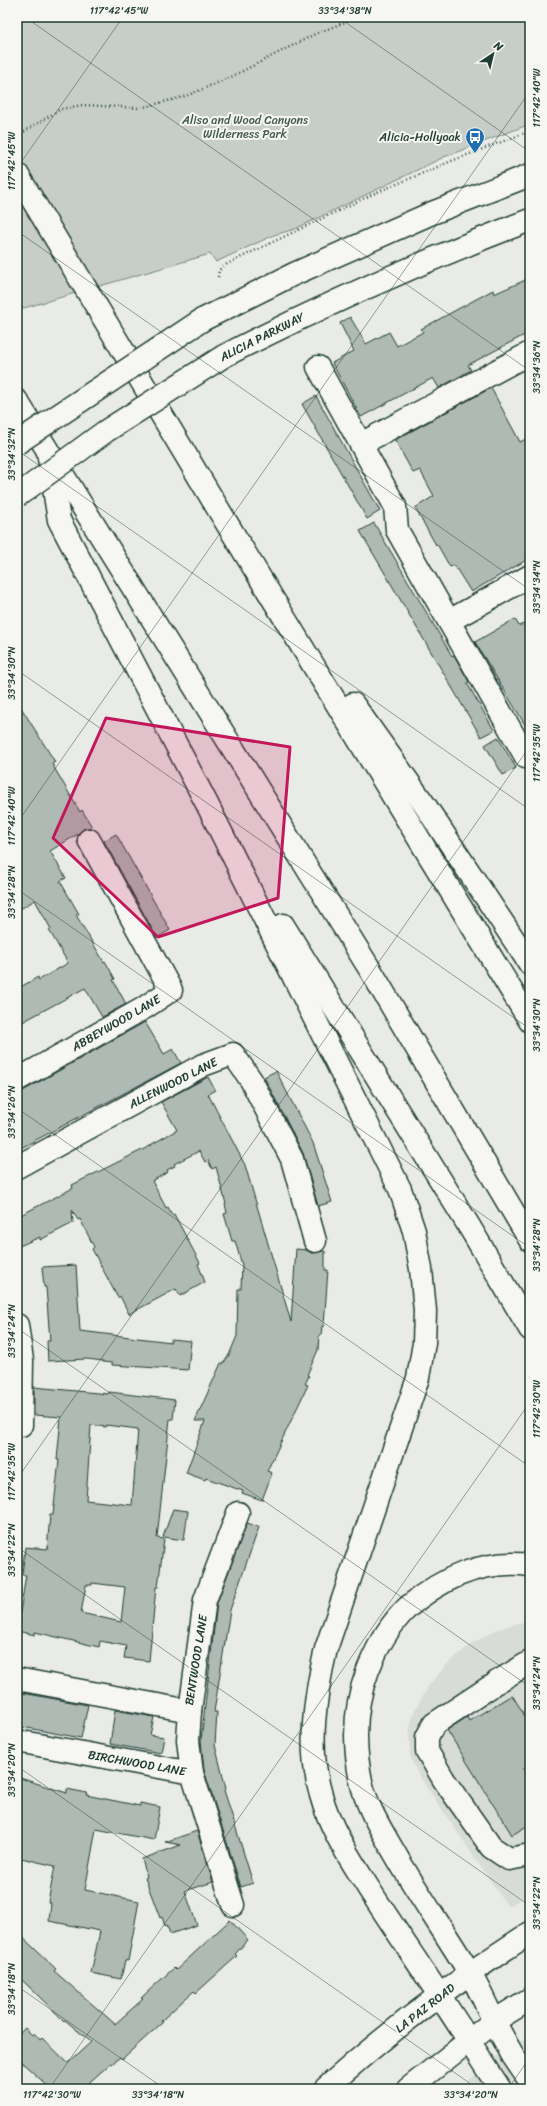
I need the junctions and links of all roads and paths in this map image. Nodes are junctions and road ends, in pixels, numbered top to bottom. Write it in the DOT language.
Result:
graph roads {
  1 [pos="358,17"];
  2 [pos="530,131"];
  3 [pos="17,136"];
  4 [pos="17,174"];
  5 [pos="530,175"];
  6 [pos="530,220"];
  7 [pos="218,277"];
  8 [pos="530,353"];
  9 [pos="318,367"];
  10 [pos="17,401"];
  11 [pos="17,443"];
  12 [pos="361,444"];
  13 [pos="48,452"];
  14 [pos="17,496"];
  15 [pos="223,517"];
  16 [pos="530,576"];
  17 [pos="449,621"];
  18 [pos="530,756"];
  19 [pos="207,804"];
  20 [pos="89,840"];
  21 [pos="530,964"];
  22 [pos="530,1021"];
  23 [pos="17,1080"];
  24 [pos="17,1167"];
  25 [pos="530,1240"];
  26 [pos="315,1241"];
  27 [pos="17,1325"];
  28 [pos="530,1329"];
  29 [pos="21,1425"];
  30 [pos="238,1513"];
  31 [pos="530,1565"];
  32 [pos="530,1662"];
  33 [pos="17,1680"];
  34 [pos="190,1711"];
  35 [pos="17,1741"];
  36 [pos="192,1773"];
  37 [pos="530,1855"];
  38 [pos="233,1905"];
  39 [pos="530,1933"];
  40 [pos="470,1973"];
  41 [pos="440,1995"];
  42 [pos="530,1999"];
  43 [pos="494,2021"];
  44 [pos="469,2041"];
  45 [pos="530,2081"];
  46 [pos="325,2089"];
  47 [pos="408,2089"];
  48 [pos="500,2089"];
  1 -- 3 [label="path"];
  2 -- 7 [label="path"];
  4 -- 15 [label="main road"];
  5 -- 11 [label="main road, bridge"];
  6 -- 14 [label="main road, ALICIA PARKWAY, bridge"];
  8 -- 12 [label="main road"];
  9 -- 12 [label="main road"];
  10 -- 13 [label="main road"];
  12 -- 17 [label="main road"];
  13 -- 19 [label="main road"];
  13 -- 25 [label="main road"];
  15 -- 21 [label="main road"];
  15 -- 22 [label="main road"];
  16 -- 17 [label="main road"];
  17 -- 18 [label="main road"];
  19 -- 28 [label="main road"];
  19 -- 41 [label="main road"];
  20 -- 23 [label="main road, ABBEYWOOD LANE"];
  24 -- 26 [label="main road, ALLENWOOD LANE"];
  27 -- 29 [label="main road"];
  30 -- 34 [label="main road, BENTWOOD LANE"];
  31 -- 40 [label="main road"];
  32 -- 37 [label="main road"];
  33 -- 34 [label="main road, BENTWOOD LANE"];
  34 -- 36 [label="main road"];
  35 -- 36 [label="main road, BIRCHWOOD LANE"];
  36 -- 38 [label="main road, BIRCHWOOD LANE"];
  39 -- 40 [label="main road, LA PAZ ROAD"];
  40 -- 41 [label="main road, LA PAZ ROAD"];
  40 -- 43 [label="main road"];
  41 -- 44 [label="main road"];
  41 -- 46 [label="main road, LA PAZ ROAD"];
  42 -- 43 [label="main road"];
  43 -- 44 [label="main road"];
  43 -- 45 [label="main road"];
  44 -- 47 [label="main road"];
  44 -- 48 [label="main road"];
}
